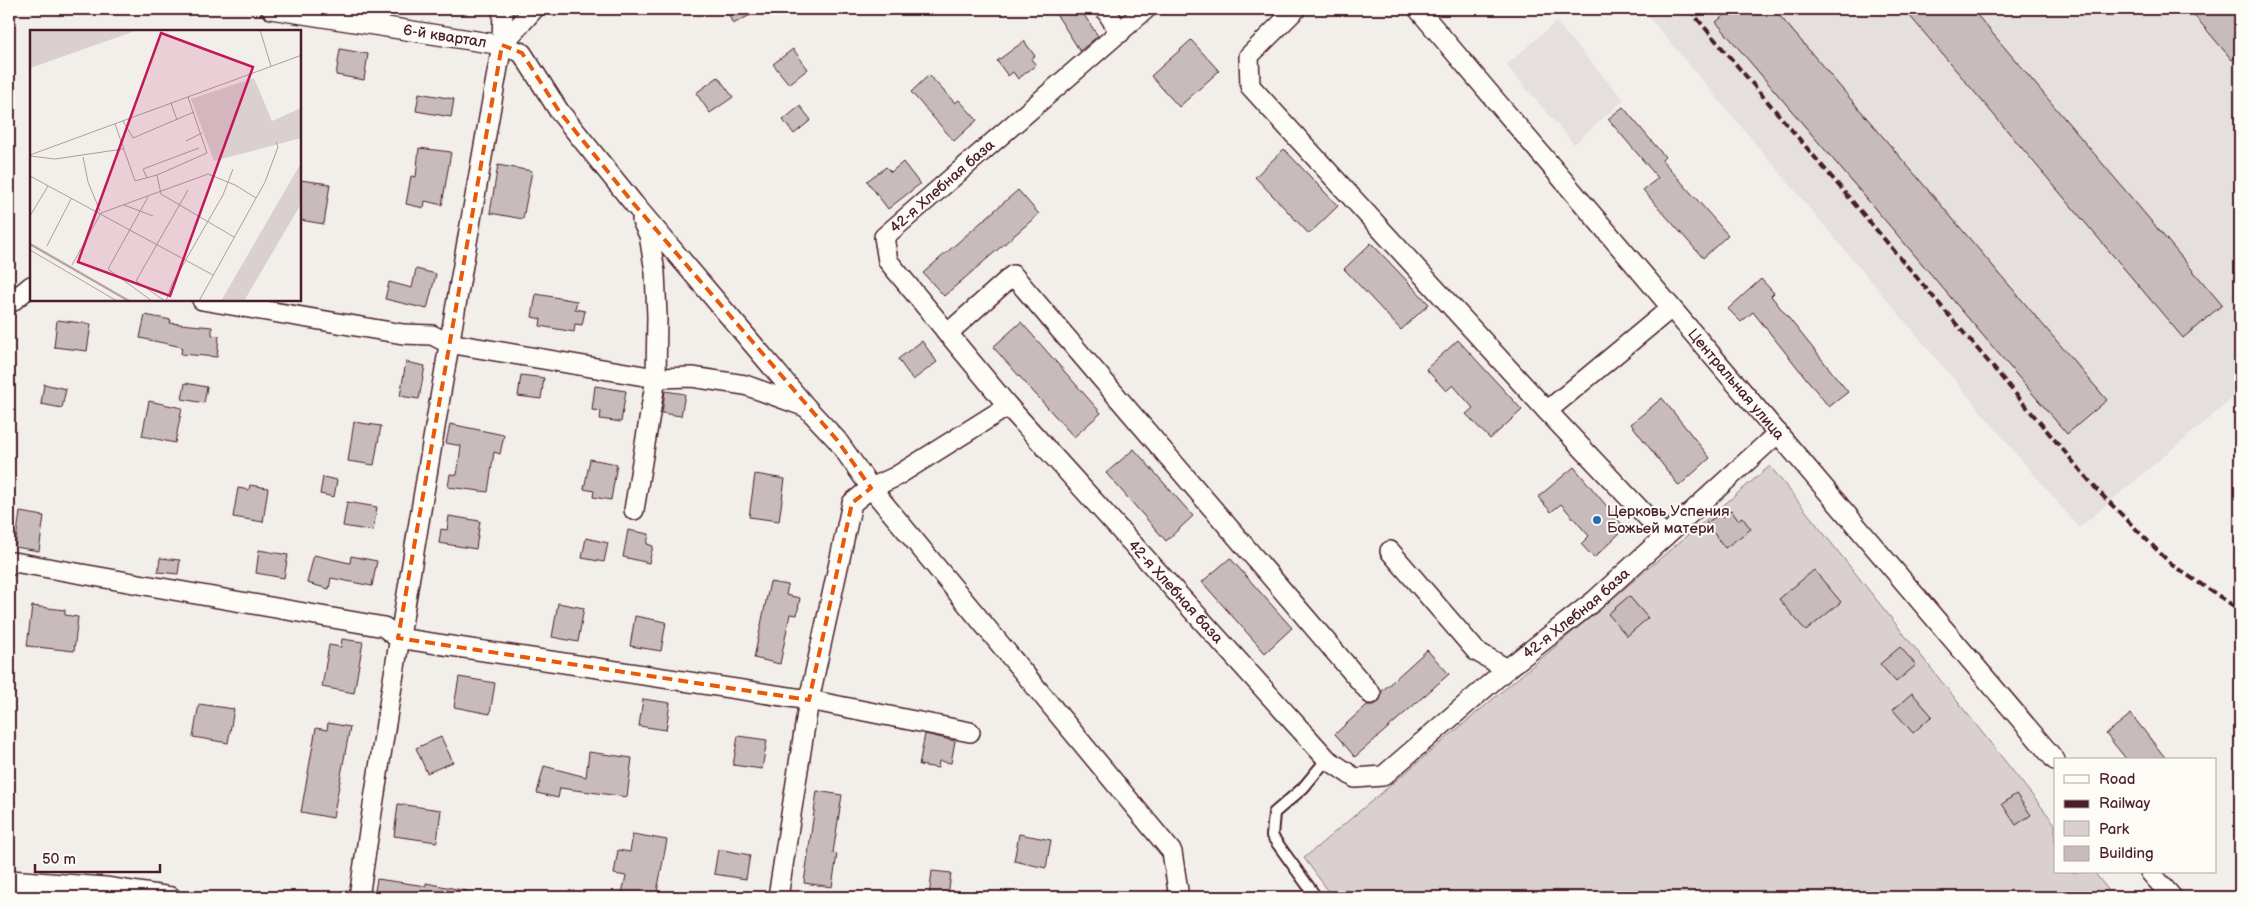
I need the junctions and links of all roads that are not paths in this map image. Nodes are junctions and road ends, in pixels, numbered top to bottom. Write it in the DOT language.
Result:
graph roads {
  1 [pos="271,9"];
  2 [pos="503,9"];
  3 [pos="534,9"];
  4 [pos="1105,9"];
  5 [pos="1146,9"];
  6 [pos="1296,9"];
  7 [pos="1418,9"];
  8 [pos="1120,33"];
  9 [pos="502,45"];
  10 [pos="634,204"];
  11 [pos="30,287"];
  12 [pos="208,301"];
  13 [pos="9,304"];
  14 [pos="1671,308"];
  15 [pos="947,334"];
  16 [pos="448,343"];
  17 [pos="656,378"];
  18 [pos="1008,406"];
  19 [pos="807,408"];
  20 [pos="1547,411"];
  21 [pos="1778,433"];
  22 [pos="871,488"];
  23 [pos="634,510"];
  24 [pos="1665,536"];
  25 [pos="1390,551"];
  26 [pos="9,566"];
  27 [pos="398,638"];
  28 [pos="1507,670"];
  29 [pos="1371,694"];
  30 [pos="809,700"];
  31 [pos="970,732"];
  32 [pos="1327,759"];
  33 [pos="2054,759"];
  34 [pos="2152,874"];
  35 [pos="9,880"];
  36 [pos="171,897"];
  37 [pos="359,897"];
  38 [pos="778,897"];
  39 [pos="1179,897"];
  40 [pos="1316,897"];
  41 [pos="2172,897"];
  1 -- 9 [label="street, 6-й квартал"];
  2 -- 9 [label="street"];
  3 -- 9 [label="street"];
  4 -- 8 [label="street"];
  5 -- 8 [label="street, 42-я Хлебная база"];
  6 -- 20 [label="street"];
  7 -- 14 [label="street, Центральная улица"];
  8 -- 15 [label="street, 42-я Хлебная база"];
  9 -- 10 [label="street, 6-й квартал"];
  9 -- 16 [label="street"];
  10 -- 17 [label="street"];
  10 -- 19 [label="street"];
  11 -- 13 [label="street"];
  12 -- 16 [label="street"];
  14 -- 20 [label="street"];
  14 -- 21 [label="street, Центральная улица"];
  15 -- 18 [label="street, 42-я Хлебная база"];
  15 -- 29 [label="street"];
  16 -- 17 [label="street"];
  16 -- 27 [label="street"];
  17 -- 19 [label="street"];
  17 -- 23 [label="street"];
  18 -- 22 [label="street"];
  18 -- 32 [label="street, 42-я Хлебная база"];
  19 -- 22 [label="street"];
  20 -- 24 [label="street"];
  21 -- 24 [label="street, 42-я Хлебная база"];
  21 -- 33 [label="street, Центральная улица"];
  22 -- 30 [label="street"];
  22 -- 39 [label="street"];
  24 -- 28 [label="street, 42-я Хлебная база"];
  25 -- 28 [label="street"];
  26 -- 27 [label="street"];
  27 -- 30 [label="street"];
  27 -- 37 [label="street"];
  28 -- 32 [label="street, 42-я Хлебная база"];
  30 -- 31 [label="street"];
  30 -- 38 [label="street"];
  32 -- 40 [label="lane"];
  34 -- 41 [label="street"];
  35 -- 36 [label="street"];
}
